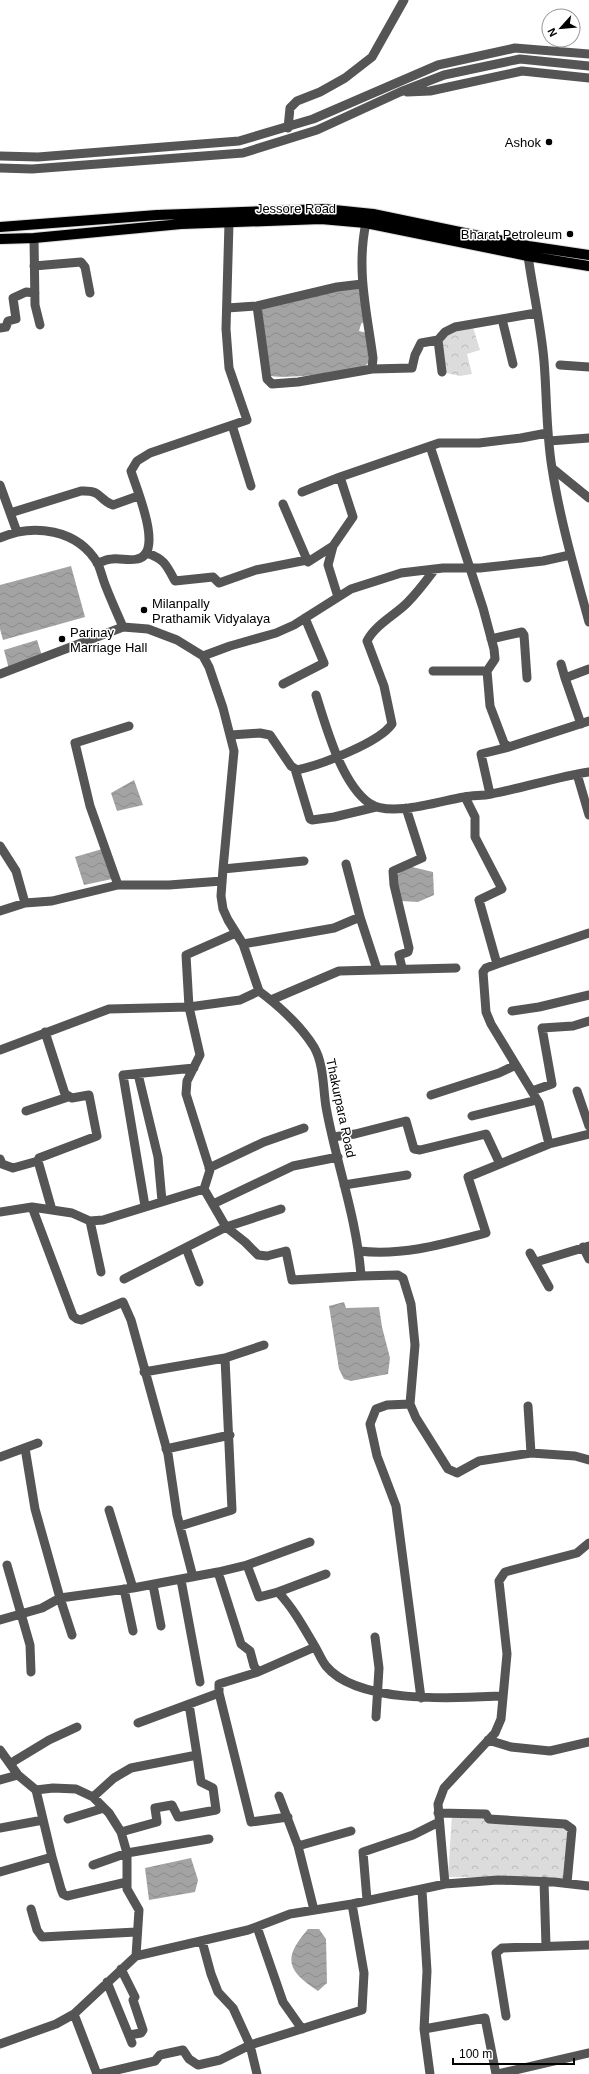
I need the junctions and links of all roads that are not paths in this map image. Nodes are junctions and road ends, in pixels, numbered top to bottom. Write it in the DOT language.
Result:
graph roads {
  1 [pos="404,0"];
  2 [pos="589,54"];
  3 [pos="589,66"];
  4 [pos="589,78"];
  5 [pos="400,92"];
  6 [pos="288,128"];
  7 [pos="0,156"];
  8 [pos="0,168"];
  9 [pos="229,223"];
  10 [pos="366,224"];
  11 [pos="0,227"];
  12 [pos="34,238"];
  13 [pos="0,239"];
  14 [pos="589,255"];
  15 [pos="528,256"];
  16 [pos="34,266"];
  17 [pos="589,266"];
  18 [pos="362,284"];
  19 [pos="35,293"];
  20 [pos="90,293"];
  21 [pos="257,306"];
  22 [pos="227,308"];
  23 [pos="536,313"];
  24 [pos="502,319"];
  25 [pos="40,325"];
  26 [pos="0,328"];
  27 [pos="438,340"];
  28 [pos="513,364"];
  29 [pos="560,365"];
  30 [pos="589,367"];
  31 [pos="372,369"];
  32 [pos="442,372"];
  33 [pos="232,426"];
  34 [pos="548,437"];
  35 [pos="589,438"];
  36 [pos="430,446"];
  37 [pos="552,468"];
  38 [pos="340,477"];
  39 [pos="0,485"];
  40 [pos="250,486"];
  41 [pos="302,492"];
  42 [pos="138,496"];
  43 [pos="589,498"];
  44 [pos="283,504"];
  45 [pos="10,513"];
  46 [pos="17,532"];
  47 [pos="0,538"];
  48 [pos="333,546"];
  49 [pos="146,553"];
  50 [pos="570,555"];
  51 [pos="307,560"];
  52 [pos="97,563"];
  53 [pos="470,568"];
  54 [pos="435,569"];
  55 [pos="338,597"];
  56 [pos="306,618"];
  57 [pos="589,622"];
  58 [pos="123,626"];
  59 [pos="491,639"];
  60 [pos="203,656"];
  61 [pos="561,664"];
  62 [pos="589,669"];
  63 [pos="432,671"];
  64 [pos="487,671"];
  65 [pos="0,674"];
  66 [pos="527,678"];
  67 [pos="565,678"];
  68 [pos="283,684"];
  69 [pos="316,694"];
  70 [pos="585,722"];
  71 [pos="129,726"];
  72 [pos="231,735"];
  73 [pos="509,747"];
  74 [pos="338,758"];
  75 [pos="295,769"];
  76 [pos="589,772"];
  77 [pos="577,774"];
  78 [pos="490,794"];
  79 [pos="465,797"];
  80 [pos="376,807"];
  81 [pos="406,808"];
  82 [pos="589,815"];
  83 [pos="0,846"];
  84 [pos="304,861"];
  85 [pos="346,864"];
  86 [pos="223,869"];
  87 [pos="222,881"];
  88 [pos="118,885"];
  89 [pos="25,903"];
  90 [pos="0,911"];
  91 [pos="360,917"];
  92 [pos="236,933"];
  93 [pos="589,933"];
  94 [pos="243,944"];
  95 [pos="497,964"];
  96 [pos="402,968"];
  97 [pos="456,968"];
  98 [pos="377,969"];
  99 [pos="259,991"];
  100 [pos="589,995"];
  101 [pos="271,1000"];
  102 [pos="189,1007"];
  103 [pos="512,1011"];
  104 [pos="589,1021"];
  105 [pos="45,1032"];
  106 [pos="0,1050"];
  107 [pos="516,1065"];
  108 [pos="194,1068"];
  109 [pos="138,1074"];
  110 [pos="532,1091"];
  111 [pos="577,1091"];
  112 [pos="432,1095"];
  113 [pos="68,1097"];
  114 [pos="538,1100"];
  115 [pos="26,1111"];
  116 [pos="472,1116"];
  117 [pos="589,1126"];
  118 [pos="304,1128"];
  119 [pos="589,1134"];
  120 [pos="333,1137"];
  121 [pos="549,1144"];
  122 [pos="338,1157"];
  123 [pos="0,1159"];
  124 [pos="38,1161"];
  125 [pos="500,1164"];
  126 [pos="210,1168"];
  127 [pos="407,1175"];
  128 [pos="344,1185"];
  129 [pos="204,1189"];
  130 [pos="162,1201"];
  131 [pos="213,1204"];
  132 [pos="145,1206"];
  133 [pos="32,1207"];
  134 [pos="281,1209"];
  135 [pos="52,1210"];
  136 [pos="0,1212"];
  137 [pos="90,1221"];
  138 [pos="226,1227"];
  139 [pos="586,1247"];
  140 [pos="186,1248"];
  141 [pos="359,1251"];
  142 [pos="530,1253"];
  143 [pos="589,1259"];
  144 [pos="536,1262"];
  145 [pos="101,1272"];
  146 [pos="361,1276"];
  147 [pos="124,1279"];
  148 [pos="199,1282"];
  149 [pos="548,1287"];
  150 [pos="264,1345"];
  151 [pos="225,1358"];
  152 [pos="144,1372"];
  153 [pos="410,1404"];
  154 [pos="528,1406"];
  155 [pos="230,1435"];
  156 [pos="38,1443"];
  157 [pos="25,1448"];
  158 [pos="166,1449"];
  159 [pos="532,1453"];
  160 [pos="0,1457"];
  161 [pos="589,1460"];
  162 [pos="109,1510"];
  163 [pos="180,1526"];
  164 [pos="310,1542"];
  165 [pos="589,1543"];
  166 [pos="7,1564"];
  167 [pos="247,1565"];
  168 [pos="218,1572"];
  169 [pos="326,1574"];
  170 [pos="193,1577"];
  171 [pos="181,1580"];
  172 [pos="153,1584"];
  173 [pos="128,1589"];
  174 [pos="278,1592"];
  175 [pos="60,1598"];
  176 [pos="20,1615"];
  177 [pos="0,1620"];
  178 [pos="161,1626"];
  179 [pos="134,1631"];
  180 [pos="72,1635"];
  181 [pos="375,1636"];
  182 [pos="315,1647"];
  183 [pos="31,1672"];
  184 [pos="258,1672"];
  185 [pos="200,1682"];
  186 [pos="378,1692"];
  187 [pos="219,1693"];
  188 [pos="502,1696"];
  189 [pos="421,1698"];
  190 [pos="189,1704"];
  191 [pos="376,1717"];
  192 [pos="138,1723"];
  193 [pos="77,1727"];
  194 [pos="488,1740"];
  195 [pos="589,1742"];
  196 [pos="0,1750"];
  197 [pos="197,1755"];
  198 [pos="11,1763"];
  199 [pos="18,1775"];
  200 [pos="0,1780"];
  201 [pos="36,1790"];
  202 [pos="279,1796"];
  203 [pos="93,1797"];
  204 [pos="104,1808"];
  205 [pos="288,1817"];
  206 [pos="439,1817"];
  207 [pos="68,1819"];
  208 [pos="43,1820"];
  209 [pos="0,1828"];
  210 [pos="351,1831"];
  211 [pos="121,1832"];
  212 [pos="209,1839"];
  213 [pos="298,1846"];
  214 [pos="127,1853"];
  215 [pos="52,1857"];
  216 [pos="93,1865"];
  217 [pos="0,1872"];
  218 [pos="544,1881"];
  219 [pos="127,1882"];
  220 [pos="567,1882"];
  221 [pos="444,1884"];
  222 [pos="589,1886"];
  223 [pos="422,1890"];
  224 [pos="367,1900"];
  225 [pos="352,1904"];
  226 [pos="31,1910"];
  227 [pos="314,1910"];
  228 [pos="257,1927"];
  229 [pos="136,1932"];
  230 [pos="202,1941"];
  231 [pos="589,1945"];
  232 [pos="546,1946"];
  233 [pos="136,1956"];
  234 [pos="120,1969"];
  235 [pos="107,1982"];
  236 [pos="74,2014"];
  237 [pos="506,2016"];
  238 [pos="302,2029"];
  239 [pos="424,2029"];
  240 [pos="0,2044"];
  241 [pos="250,2045"];
  242 [pos="589,2053"];
  243 [pos="98,2074"];
  244 [pos="257,2074"];
  245 [pos="430,2074"];
  246 [pos="497,2074"];
  1 -- 6 [label="street"];
  2 -- 6 [label="street"];
  3 -- 5 [label="street"];
  4 -- 5 [label="street"];
  5 -- 8 [label="street"];
  6 -- 7 [label="street"];
  9 -- 10 [label="main road, Jessore Road"];
  9 -- 12 [label="main road, Jessore Road"];
  9 -- 22 [label="street"];
  10 -- 15 [label="main road, Jessore Road"];
  10 -- 18 [label="street"];
  11 -- 14 [label="main road, Jessore Road"];
  12 -- 13 [label="main road, Jessore Road"];
  12 -- 16 [label="street"];
  15 -- 17 [label="main road, Jessore Road"];
  15 -- 23 [label="street"];
  16 -- 19 [label="street"];
  16 -- 20 [label="street"];
  18 -- 21 [label="street"];
  18 -- 31 [label="street"];
  19 -- 25 [label="street"];
  19 -- 26 [label="street"];
  21 -- 22 [label="street"];
  21 -- 31 [label="street"];
  22 -- 33 [label="street"];
  23 -- 24 [label="street"];
  23 -- 34 [label="street"];
  24 -- 27 [label="street"];
  24 -- 28 [label="street"];
  27 -- 31 [label="street"];
  27 -- 32 [label="street"];
  29 -- 30 [label="street"];
  33 -- 40 [label="street"];
  33 -- 42 [label="street"];
  34 -- 35 [label="street"];
  34 -- 36 [label="street"];
  34 -- 37 [label="street"];
  36 -- 38 [label="street"];
  36 -- 53 [label="street"];
  37 -- 43 [label="street"];
  37 -- 50 [label="street"];
  38 -- 41 [label="street"];
  38 -- 48 [label="street"];
  39 -- 45 [label="street"];
  42 -- 45 [label="street"];
  42 -- 49 [label="street"];
  44 -- 51 [label="street"];
  45 -- 46 [label="street"];
  46 -- 47 [label="street"];
  46 -- 52 [label="street"];
  48 -- 51 [label="street"];
  48 -- 55 [label="street"];
  49 -- 51 [label="street"];
  49 -- 52 [label="street"];
  50 -- 53 [label="street"];
  50 -- 57 [label="street"];
  52 -- 58 [label="street"];
  53 -- 54 [label="street"];
  53 -- 59 [label="street"];
  54 -- 55 [label="street"];
  54 -- 74 [label="street"];
  55 -- 56 [label="street"];
  56 -- 60 [label="street"];
  56 -- 68 [label="street"];
  58 -- 60 [label="street"];
  58 -- 65 [label="street"];
  59 -- 64 [label="street"];
  59 -- 66 [label="street"];
  60 -- 72 [label="street"];
  61 -- 67 [label="street"];
  62 -- 67 [label="street"];
  63 -- 64 [label="street"];
  64 -- 73 [label="street"];
  67 -- 70 [label="street"];
  69 -- 74 [label="street"];
  70 -- 73 [label="street"];
  71 -- 88 [label="street"];
  72 -- 75 [label="street"];
  72 -- 86 [label="street"];
  73 -- 78 [label="street"];
  74 -- 75 [label="street"];
  74 -- 80 [label="street"];
  75 -- 80 [label="street"];
  76 -- 77 [label="street"];
  77 -- 78 [label="street"];
  77 -- 82 [label="street"];
  78 -- 79 [label="street"];
  79 -- 81 [label="street"];
  79 -- 95 [label="street"];
  80 -- 81 [label="street"];
  81 -- 96 [label="street"];
  83 -- 89 [label="street"];
  84 -- 86 [label="street"];
  85 -- 91 [label="street"];
  86 -- 87 [label="street"];
  87 -- 88 [label="street"];
  87 -- 92 [label="street"];
  88 -- 89 [label="street"];
  89 -- 90 [label="street"];
  91 -- 94 [label="street"];
  91 -- 98 [label="street"];
  92 -- 94 [label="street"];
  92 -- 102 [label="street"];
  93 -- 95 [label="street"];
  94 -- 99 [label="street"];
  95 -- 107 [label="street"];
  96 -- 97 [label="street"];
  96 -- 98 [label="street"];
  98 -- 101 [label="street"];
  99 -- 101 [label="street, Thakurpara Road"];
  99 -- 102 [label="street"];
  100 -- 103 [label="street"];
  101 -- 120 [label="street, Thakurpara Road"];
  102 -- 105 [label="street"];
  102 -- 108 [label="street"];
  104 -- 110 [label="street"];
  105 -- 106 [label="street"];
  105 -- 113 [label="street"];
  107 -- 110 [label="street"];
  107 -- 112 [label="street"];
  108 -- 109 [label="street"];
  108 -- 126 [label="street"];
  109 -- 130 [label="street"];
  109 -- 132 [label="street"];
  110 -- 114 [label="street"];
  111 -- 117 [label="street"];
  113 -- 115 [label="street"];
  113 -- 124 [label="street"];
  114 -- 116 [label="street"];
  114 -- 121 [label="street"];
  118 -- 126 [label="street"];
  119 -- 121 [label="street"];
  120 -- 122 [label="street, Thakurpara Road"];
  120 -- 125 [label="street"];
  121 -- 125 [label="street"];
  122 -- 128 [label="street, Thakurpara Road"];
  122 -- 131 [label="street"];
  123 -- 124 [label="street"];
  124 -- 135 [label="street"];
  125 -- 141 [label="street"];
  126 -- 129 [label="street"];
  127 -- 128 [label="street"];
  128 -- 141 [label="street, Thakurpara Road"];
  129 -- 130 [label="street"];
  129 -- 131 [label="street"];
  130 -- 132 [label="street"];
  131 -- 138 [label="street"];
  132 -- 137 [label="street"];
  133 -- 135 [label="street"];
  133 -- 136 [label="street"];
  133 -- 152 [label="street"];
  134 -- 138 [label="street"];
  135 -- 137 [label="street"];
  137 -- 145 [label="street"];
  138 -- 140 [label="street"];
  138 -- 146 [label="street"];
  139 -- 143 [label="street"];
  139 -- 144 [label="street"];
  140 -- 147 [label="street"];
  140 -- 148 [label="street"];
  141 -- 146 [label="street, Thakurpara Road"];
  142 -- 144 [label="street"];
  144 -- 149 [label="street"];
  146 -- 153 [label="street"];
  150 -- 151 [label="street"];
  151 -- 152 [label="street"];
  151 -- 155 [label="street"];
  152 -- 158 [label="street"];
  153 -- 159 [label="street"];
  153 -- 189 [label="street"];
  154 -- 159 [label="street"];
  155 -- 158 [label="street"];
  155 -- 163 [label="street"];
  156 -- 157 [label="street"];
  157 -- 160 [label="street"];
  157 -- 175 [label="street"];
  158 -- 163 [label="street"];
  159 -- 161 [label="street"];
  162 -- 173 [label="street"];
  163 -- 170 [label="street"];
  164 -- 167 [label="street"];
  165 -- 188 [label="street"];
  166 -- 176 [label="street"];
  167 -- 168 [label="street"];
  167 -- 174 [label="street"];
  168 -- 170 [label="street"];
  168 -- 184 [label="street"];
  169 -- 174 [label="street"];
  170 -- 171 [label="street"];
  171 -- 172 [label="street"];
  171 -- 185 [label="street"];
  172 -- 173 [label="street"];
  172 -- 178 [label="street"];
  173 -- 175 [label="street"];
  173 -- 179 [label="street"];
  174 -- 182 [label="street"];
  175 -- 176 [label="street"];
  175 -- 180 [label="street"];
  176 -- 177 [label="street"];
  176 -- 183 [label="street"];
  181 -- 186 [label="street"];
  182 -- 184 [label="street"];
  182 -- 186 [label="street"];
  184 -- 187 [label="street"];
  186 -- 189 [label="street"];
  186 -- 191 [label="street"];
  187 -- 190 [label="street"];
  187 -- 205 [label="street"];
  188 -- 189 [label="street"];
  188 -- 194 [label="street"];
  190 -- 192 [label="street"];
  190 -- 197 [label="street"];
  193 -- 198 [label="street"];
  194 -- 195 [label="street"];
  194 -- 206 [label="street"];
  196 -- 198 [label="street"];
  197 -- 203 [label="street"];
  197 -- 211 [label="street"];
  198 -- 199 [label="street"];
  199 -- 200 [label="street"];
  199 -- 201 [label="street"];
  201 -- 203 [label="street"];
  201 -- 208 [label="street"];
  202 -- 205 [label="street"];
  203 -- 204 [label="street"];
  204 -- 207 [label="street"];
  204 -- 211 [label="street"];
  205 -- 213 [label="street"];
  206 -- 220 [label="street"];
  206 -- 221 [label="street"];
  206 -- 224 [label="street"];
  208 -- 209 [label="street"];
  208 -- 215 [label="street"];
  210 -- 213 [label="street"];
  211 -- 214 [label="street"];
  212 -- 214 [label="street"];
  213 -- 227 [label="street"];
  214 -- 216 [label="street"];
  214 -- 219 [label="street"];
  215 -- 217 [label="street"];
  215 -- 219 [label="street"];
  218 -- 220 [label="street"];
  218 -- 221 [label="street"];
  218 -- 232 [label="street"];
  219 -- 229 [label="street"];
  220 -- 222 [label="street"];
  221 -- 223 [label="street"];
  223 -- 224 [label="street"];
  223 -- 239 [label="street"];
  224 -- 225 [label="street"];
  225 -- 227 [label="street"];
  225 -- 238 [label="street"];
  226 -- 229 [label="street"];
  227 -- 228 [label="street"];
  228 -- 230 [label="street"];
  228 -- 238 [label="street"];
  229 -- 233 [label="street"];
  230 -- 233 [label="street"];
  230 -- 241 [label="street"];
  231 -- 232 [label="street"];
  232 -- 237 [label="street"];
  233 -- 234 [label="street"];
  234 -- 235 [label="street"];
  234 -- 235 [label="street"];
  235 -- 236 [label="street"];
  236 -- 240 [label="street"];
  236 -- 243 [label="street"];
  238 -- 241 [label="street"];
  239 -- 245 [label="street"];
  239 -- 246 [label="street"];
  241 -- 243 [label="street"];
  241 -- 244 [label="street"];
  242 -- 246 [label="street"];
}
